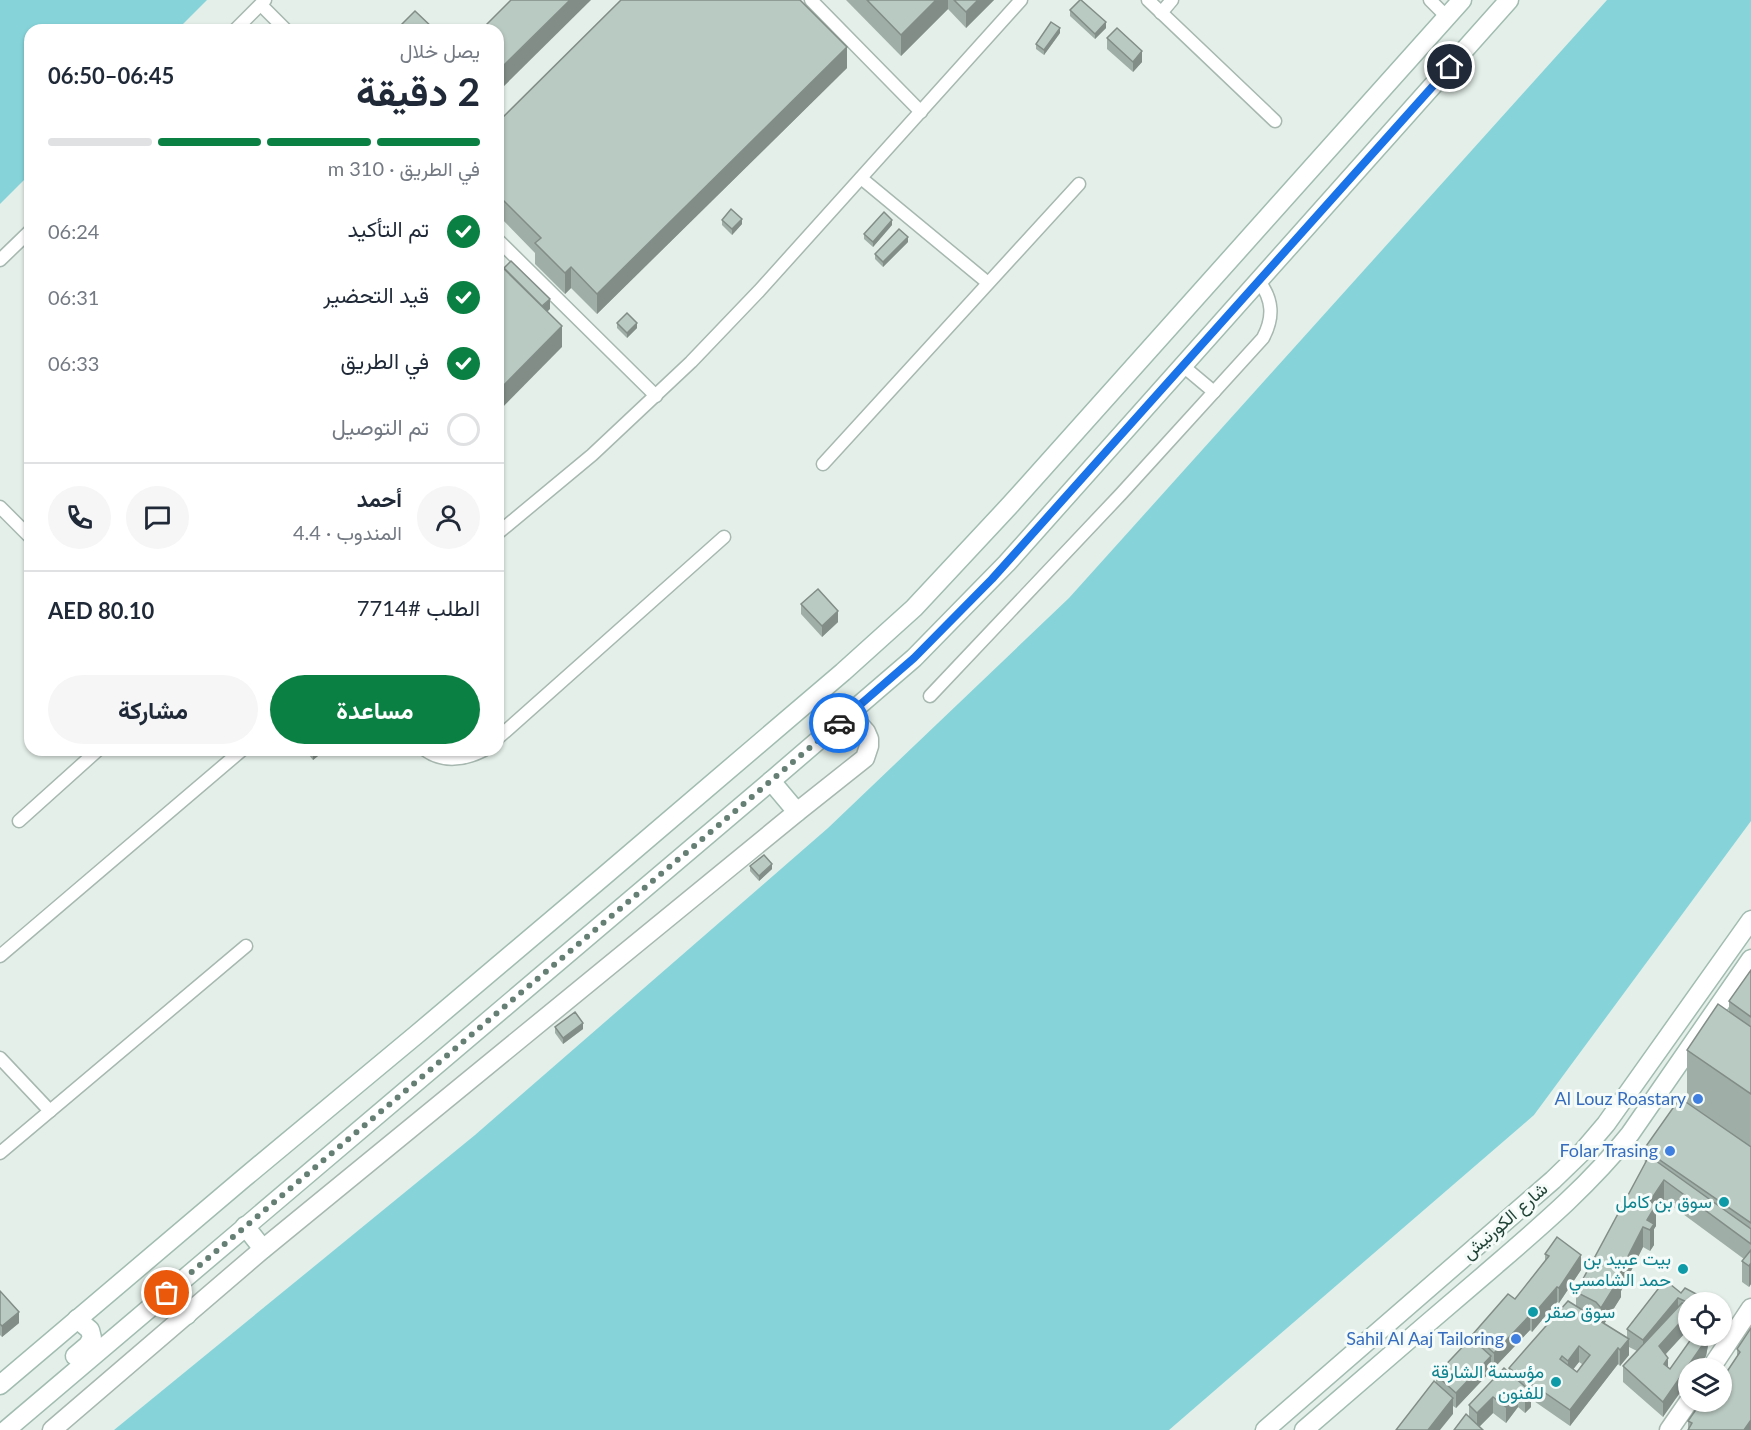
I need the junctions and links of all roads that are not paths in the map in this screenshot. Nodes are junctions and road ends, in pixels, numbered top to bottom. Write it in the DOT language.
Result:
graph roads {
  1 [pos="811,0"];
  2 [pos="1021,0"];
  3 [pos="1148,0"];
  4 [pos="1172,0"];
  5 [pos="1430,0"];
  6 [pos="1462,0"];
  7 [pos="1509,0"];
  8 [pos="263,2"];
  9 [pos="1161,13"];
  10 [pos="1447,17"];
  11 [pos="241,24"];
  12 [pos="281,24"];
  13 [pos="921,111"];
  14 [pos="1275,122"];
  15 [pos="861,178"];
  16 [pos="1079,184"];
  17 [pos="24,237"];
  18 [pos="504,246"];
  19 [pos="0,260"];
  20 [pos="1259,281"];
  21 [pos="988,283"];
  22 [pos="1183,366"];
  23 [pos="1214,392"];
  24 [pos="656,396"];
  25 [pos="823,464"];
  26 [pos="0,507"];
  27 [pos="504,528"];
  28 [pos="24,531"];
  29 [pos="724,537"];
  30 [pos="930,696"];
  31 [pos="850,714"];
  32 [pos="504,733"];
  33 [pos="92,756"];
  34 [pos="234,756"];
  35 [pos="437,756"];
  36 [pos="470,756"];
  37 [pos="771,781"];
  38 [pos="797,812"];
  39 [pos="19,821"];
  40 [pos="1751,920"];
  41 [pos="246,946"];
  42 [pos="0,956"];
  43 [pos="1751,959"];
  44 [pos="0,1058"];
  45 [pos="50,1111"];
  46 [pos="0,1153"];
  47 [pos="245,1226"];
  48 [pos="263,1249"];
  49 [pos="167,1293"];
  50 [pos="1751,1308"];
  51 [pos="187,1315"];
  52 [pos="77,1319"];
  53 [pos="1718,1358"];
  54 [pos="0,1385"];
  55 [pos="1681,1412"];
  56 [pos="0,1420"];
  57 [pos="6,1430"];
  58 [pos="52,1430"];
  59 [pos="1265,1430"];
  60 [pos="1304,1430"];
  61 [pos="1669,1430"];
  1 -- 13 [label="lane"];
  2 -- 13 [label="lane"];
  3 -- 9 [label="lane"];
  4 -- 9 [label="lane"];
  5 -- 10 [label="lane"];
  6 -- 10 [label="street"];
  7 -- 20 [label="street"];
  8 -- 11 [label="lane"];
  8 -- 12 [label="lane"];
  9 -- 14 [label="lane"];
  10 -- 52 [label="street"];
  13 -- 15 [label="lane"];
  15 -- 21 [label="lane"];
  15 -- 24 [label="lane"];
  16 -- 21 [label="lane"];
  17 -- 19 [label="lane"];
  18 -- 24 [label="lane"];
  20 -- 22 [label="street"];
  20 -- 23 [label="lane"];
  21 -- 25 [label="lane"];
  22 -- 23 [label="lane"];
  22 -- 31 [label="street"];
  23 -- 30 [label="lane"];
  24 -- 27 [label="lane"];
  26 -- 28 [label="lane"];
  29 -- 32 [label="lane"];
  31 -- 37 [label="street"];
  31 -- 38 [label="street"];
  33 -- 39 [label="lane"];
  34 -- 42 [label="lane"];
  35 -- 36 [label="lane"];
  37 -- 38 [label="street"];
  37 -- 47 [label="street"];
  38 -- 48 [label="street"];
  40 -- 59 [label="street, شارع الكورنيش"];
  41 -- 45 [label="lane"];
  43 -- 60 [label="street, شارع الكورنيش"];
  44 -- 45 [label="lane"];
  45 -- 46 [label="lane"];
  47 -- 48 [label="street"];
  47 -- 49 [label="street"];
  48 -- 51 [label="street"];
  49 -- 51 [label="street"];
  49 -- 57 [label="street"];
  50 -- 53 [label="street"];
  51 -- 58 [label="street"];
  52 -- 54 [label="street"];
  52 -- 56 [label="street"];
  55 -- 61 [label="street"];
}
